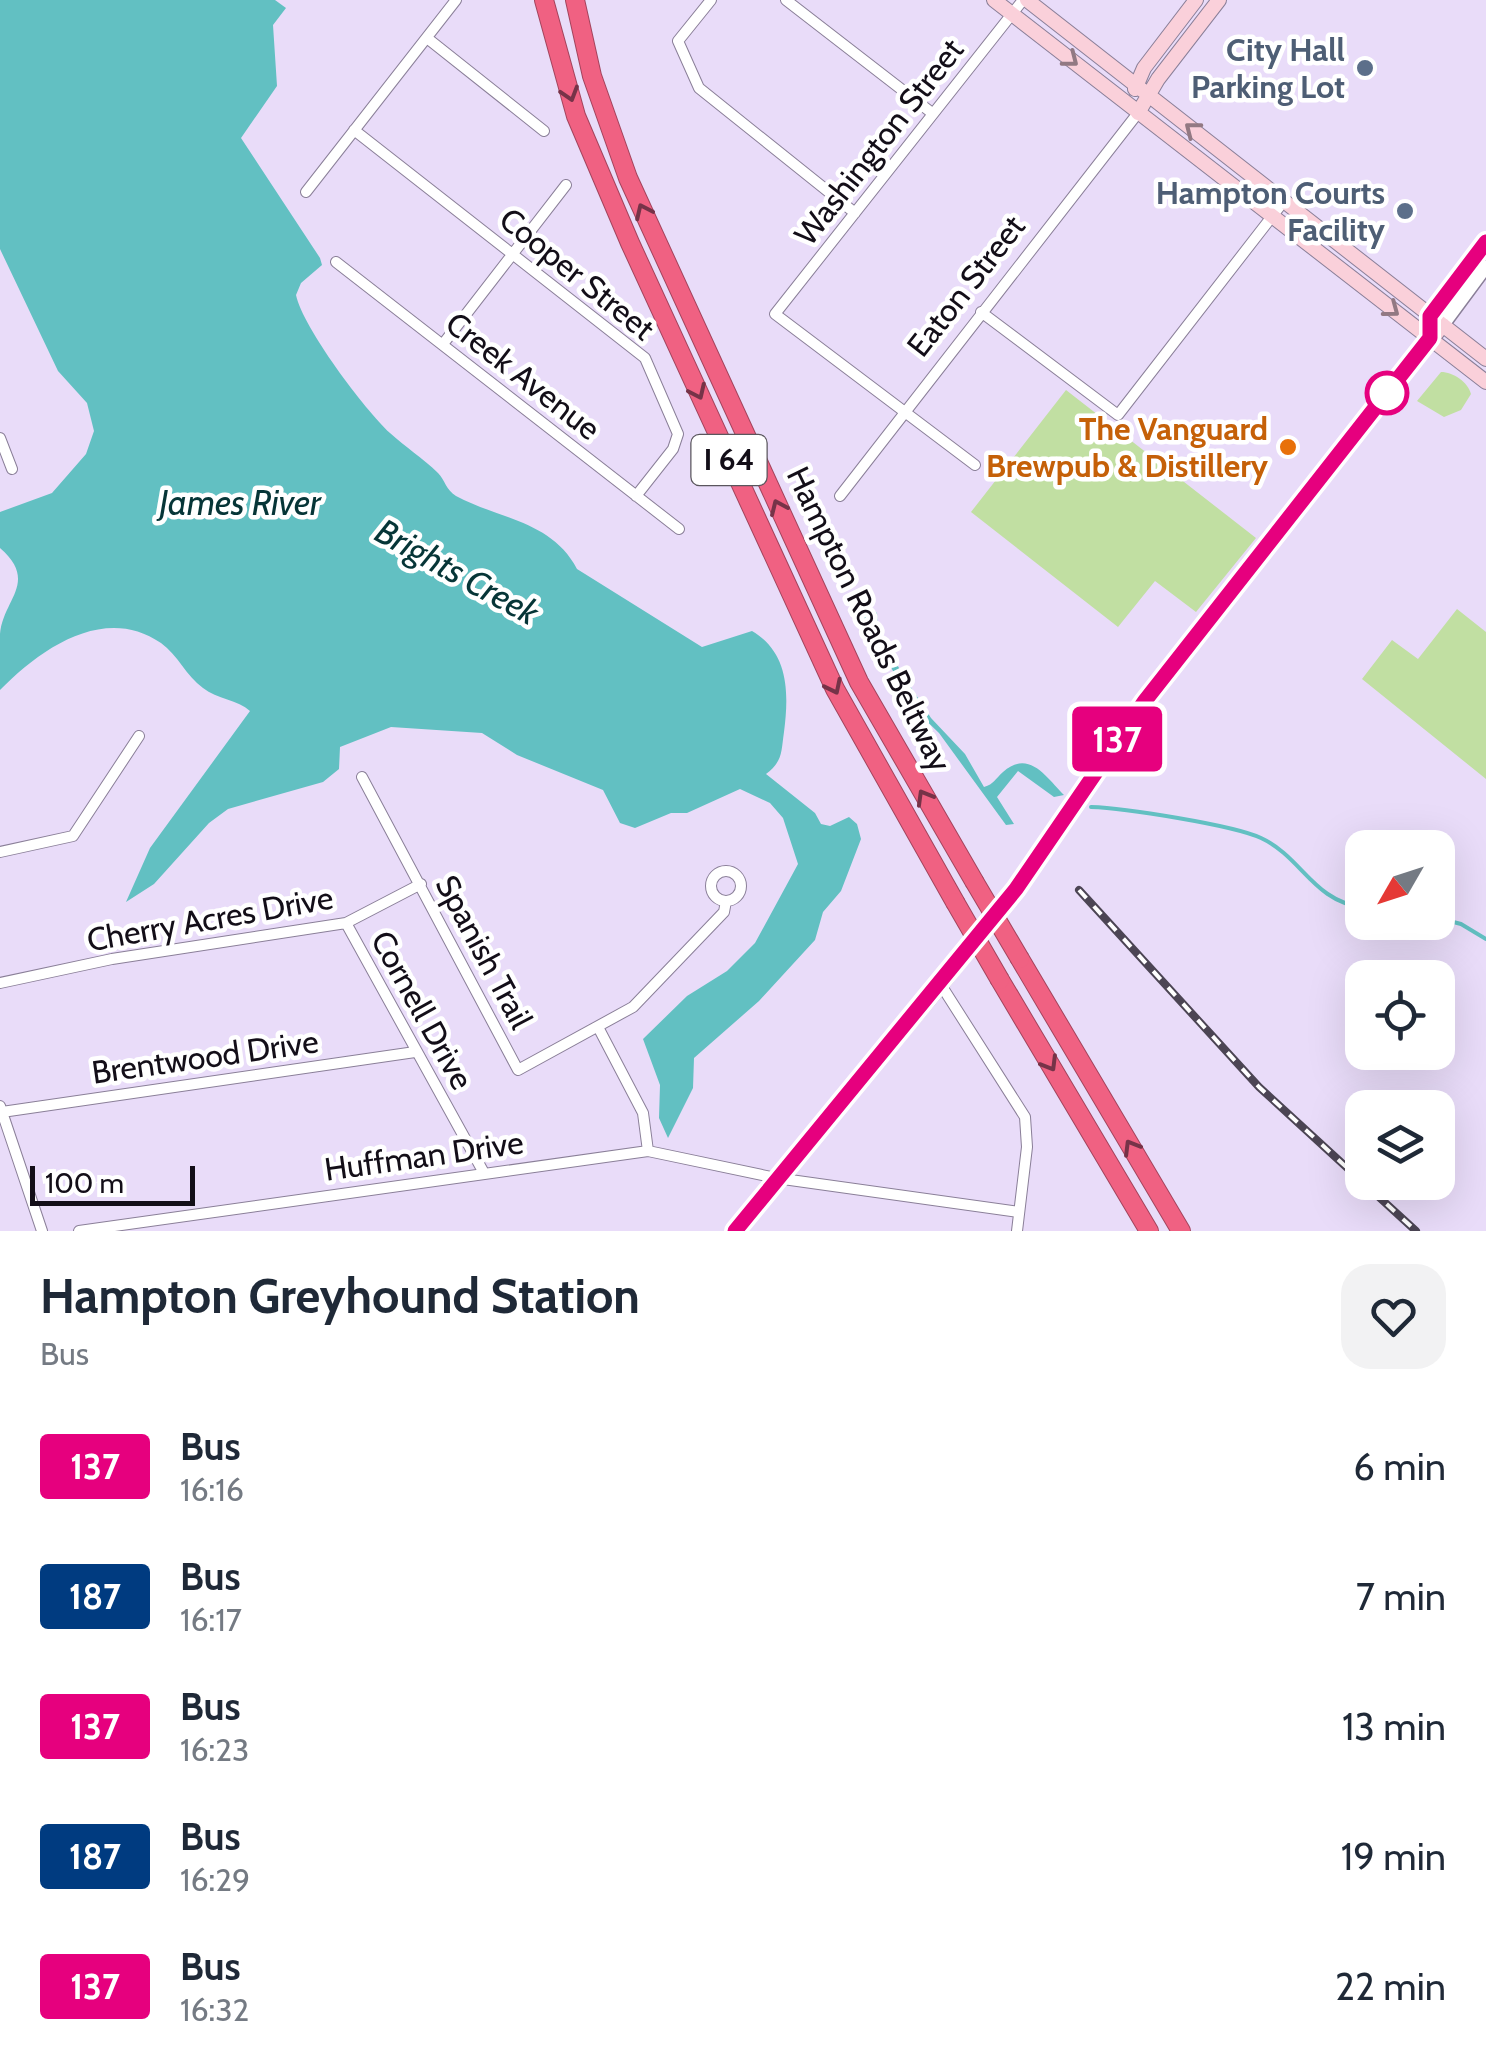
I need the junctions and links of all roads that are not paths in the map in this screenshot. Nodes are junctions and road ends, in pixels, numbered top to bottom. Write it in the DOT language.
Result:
graph roads {
  1 [pos="456,0"];
  2 [pos="544,0"];
  3 [pos="575,0"];
  4 [pos="710,0"];
  5 [pos="786,0"];
  6 [pos="994,0"];
  7 [pos="1025,0"];
  8 [pos="1196,0"];
  9 [pos="1219,0"];
  10 [pos="1012,14"];
  11 [pos="426,38"];
  12 [pos="1134,83"];
  13 [pos="1148,94"];
  14 [pos="932,113"];
  15 [pos="1138,113"];
  16 [pos="354,130"];
  17 [pos="544,131"];
  18 [pos="566,185"];
  19 [pos="306,192"];
  20 [pos="1284,201"];
  21 [pos="855,213"];
  22 [pos="1272,218"];
  23 [pos="1486,242"];
  24 [pos="512,254"];
  25 [pos="336,262"];
  26 [pos="1486,267"];
  27 [pos="981,312"];
  28 [pos="1430,316"];
  29 [pos="1443,326"];
  30 [pos="1430,338"];
  31 [pos="443,344"];
  32 [pos="1486,358"];
  33 [pos="1486,382"];
  34 [pos="904,411"];
  35 [pos="0,438"];
  36 [pos="976,466"];
  37 [pos="12,470"];
  38 [pos="636,496"];
  39 [pos="840,496"];
  40 [pos="679,530"];
  41 [pos="139,736"];
  42 [pos="362,777"];
  43 [pos="0,852"];
  44 [pos="421,884"];
  45 [pos="726,902"];
  46 [pos="346,923"];
  47 [pos="0,983"];
  48 [pos="941,984"];
  49 [pos="598,1026"];
  50 [pos="415,1052"];
  51 [pos="1,1108"];
  52 [pos="648,1151"];
  53 [pos="484,1173"];
  54 [pos="776,1178"];
  55 [pos="1019,1212"];
  56 [pos="42,1231"];
  57 [pos="79,1231"];
  58 [pos="735,1231"];
  59 [pos="1017,1231"];
  60 [pos="1150,1231"];
  61 [pos="1181,1231"];
  1 -- 11 [label="street"];
  2 -- 60 [label="highway, Hampton Roads Beltway / I 64, one-way, bridge"];
  61 -- 3 [label="highway, Hampton Roads Beltway / I 64, one-way, bridge"];
  4 -- 21 [label="street"];
  5 -- 14 [label="street"];
  6 -- 10 [label="main road"];
  7 -- 10 [label="street, Washington Street"];
  7 -- 12 [label="main road"];
  8 -- 12 [label="main road"];
  9 -- 13 [label="main road, Eaton Street"];
  10 -- 14 [label="street, Washington Street"];
  10 -- 15 [label="main road, one-way"];
  11 -- 16 [label="street"];
  11 -- 17 [label="street"];
  12 -- 13 [label="main road"];
  12 -- 15 [label="main road"];
  13 -- 15 [label="main road, Eaton Street"];
  20 -- 13 [label="main road, one-way"];
  14 -- 21 [label="street, Washington Street"];
  15 -- 22 [label="main road"];
  15 -- 27 [label="street, Eaton Street"];
  16 -- 19 [label="street"];
  16 -- 24 [label="street, Cooper Street"];
  18 -- 24 [label="street"];
  20 -- 22 [label="street"];
  20 -- 28 [label="main road"];
  21 -- 34 [label="street, Washington Street"];
  22 -- 27 [label="street"];
  22 -- 30 [label="main road, one-way"];
  23 -- 28 [label="street"];
  24 -- 31 [label="street"];
  24 -- 38 [label="street, Cooper Street"];
  25 -- 31 [label="street, Creek Avenue"];
  26 -- 29 [label="street"];
  27 -- 34 [label="street, Eaton Street"];
  28 -- 29 [label="main road"];
  28 -- 30 [label="main road"];
  29 -- 30 [label="main road"];
  29 -- 32 [label="main road"];
  30 -- 33 [label="main road"];
  30 -- 48 [label="main road"];
  31 -- 38 [label="street, Creek Avenue"];
  34 -- 36 [label="street"];
  34 -- 39 [label="street, Eaton Street"];
  35 -- 37 [label="street"];
  38 -- 40 [label="street, Creek Avenue"];
  41 -- 43 [label="street"];
  42 -- 44 [label="street, Spanish Trail"];
  44 -- 46 [label="street, Cherry Acres Drive"];
  44 -- 49 [label="street, Spanish Trail"];
  45 -- 49 [label="street, Spanish Trail"];
  46 -- 47 [label="street, Cherry Acres Drive"];
  46 -- 50 [label="street, Cornell Drive"];
  48 -- 54 [label="main road"];
  48 -- 55 [label="street"];
  49 -- 52 [label="street"];
  50 -- 51 [label="street, Brentwood Drive"];
  50 -- 53 [label="street, Cornell Drive"];
  51 -- 56 [label="street"];
  52 -- 53 [label="street, Huffman Drive"];
  52 -- 54 [label="street, Huffman Drive"];
  53 -- 57 [label="street, Huffman Drive"];
  54 -- 55 [label="street, Huffman Drive"];
  54 -- 58 [label="main road"];
  55 -- 59 [label="street"];
}
